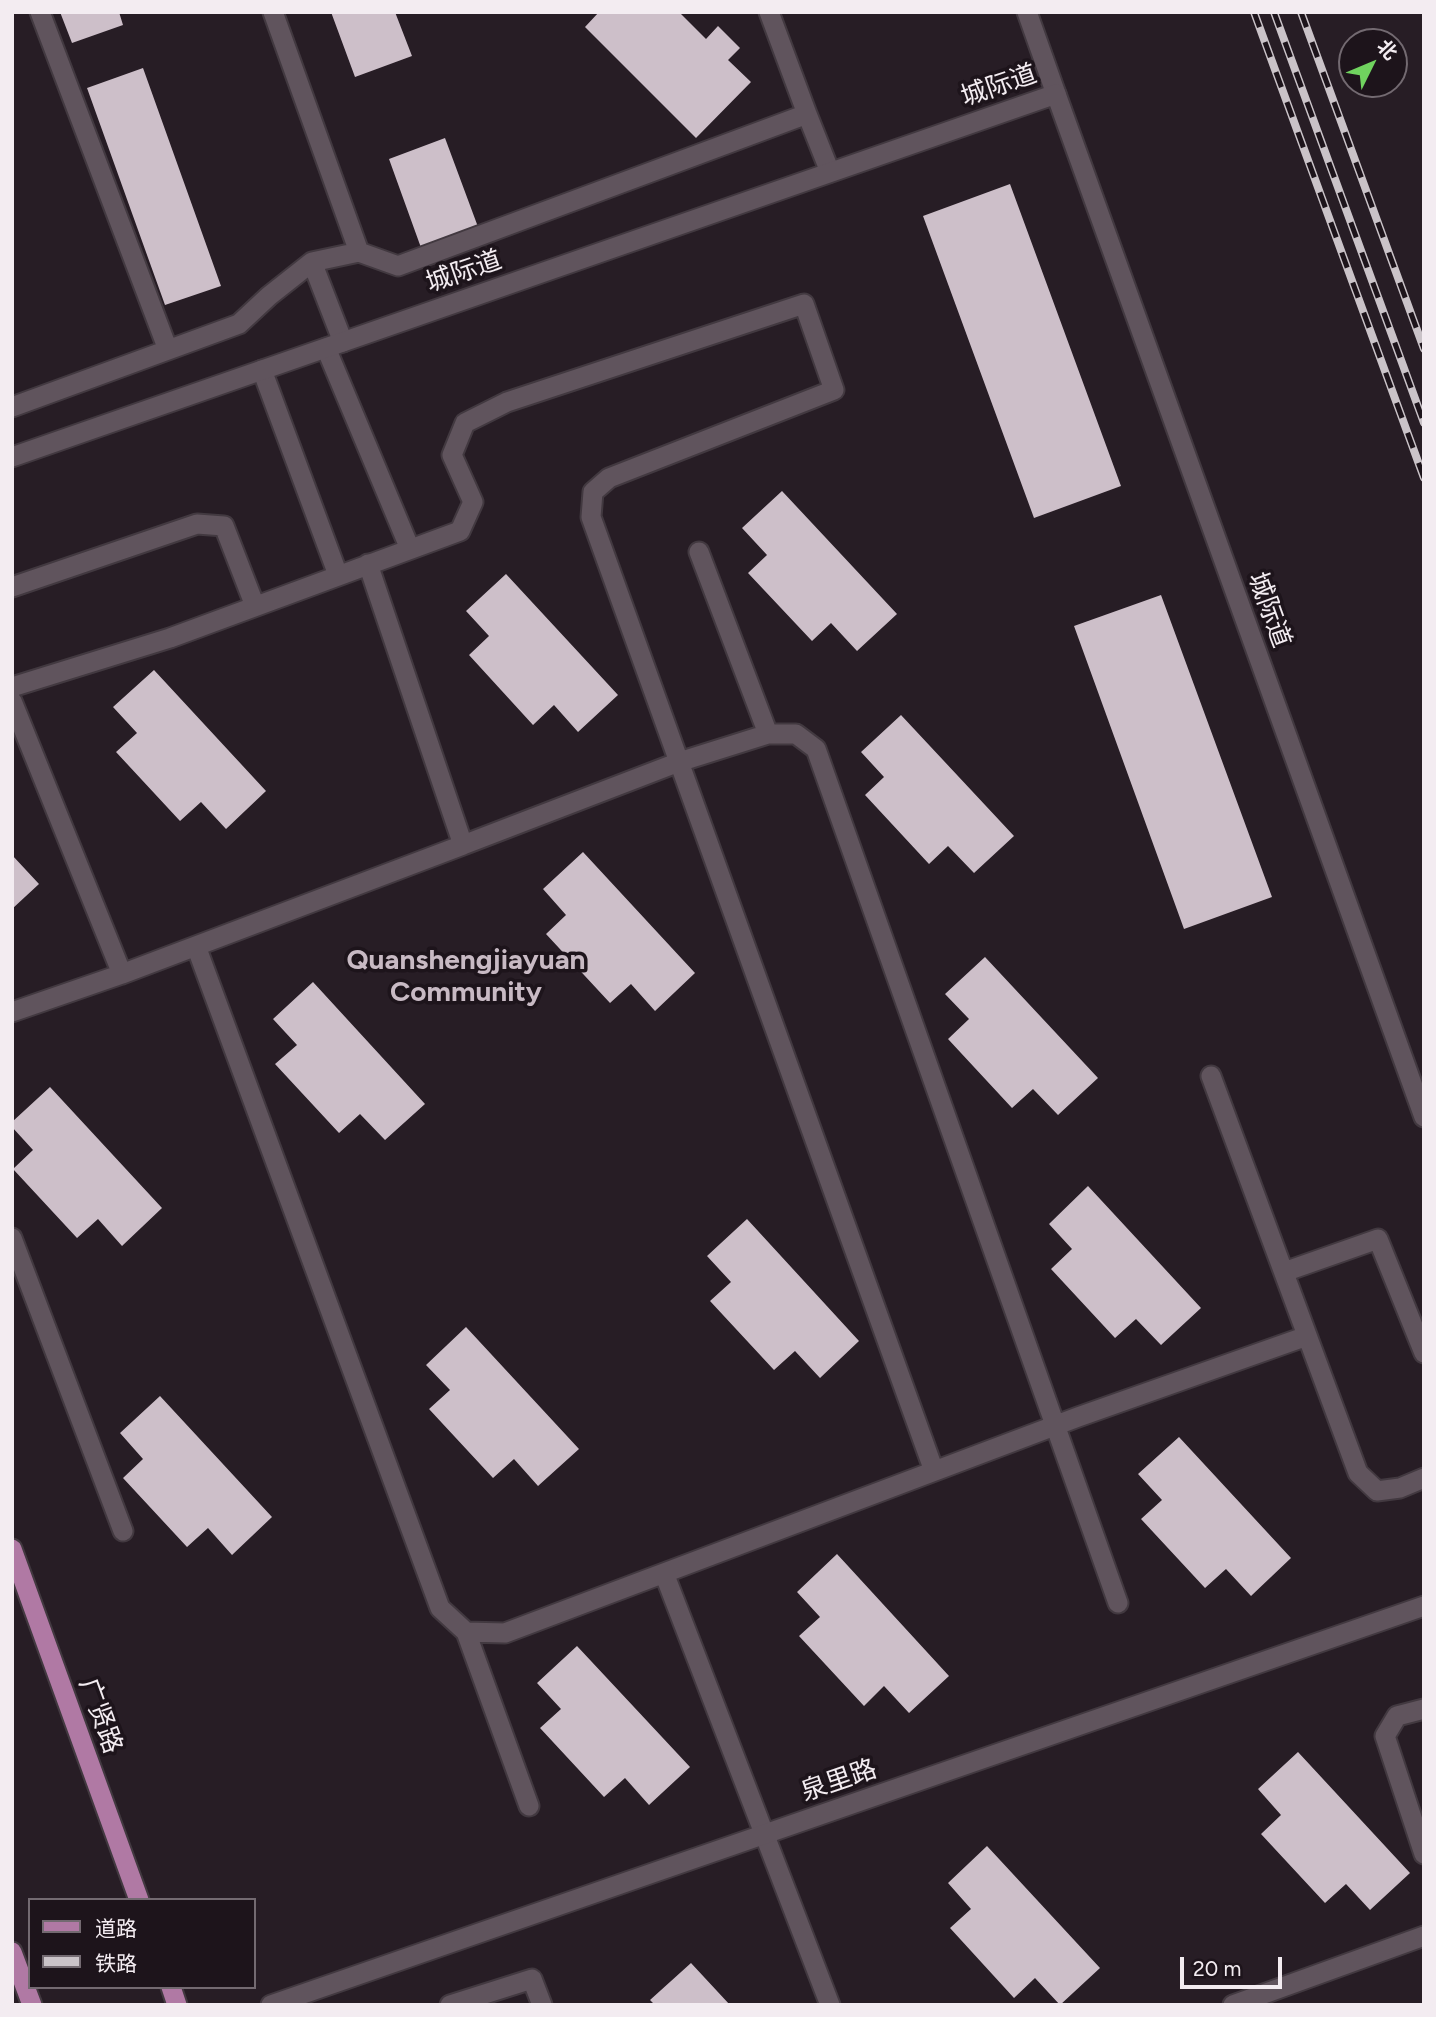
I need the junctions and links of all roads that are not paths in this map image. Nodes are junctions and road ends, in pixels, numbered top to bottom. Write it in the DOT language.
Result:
graph roads {
  1 [pos="40,12"];
  2 [pos="273,12"];
  3 [pos="769,12"];
  4 [pos="1027,12"];
  5 [pos="1056,94"];
  6 [pos="807,114"];
  7 [pos="830,172"];
  8 [pos="359,252"];
  9 [pos="312,262"];
  10 [pos="334,345"];
  11 [pos="168,351"];
  12 [pos="262,370"];
  13 [pos="12,407"];
  14 [pos="12,457"];
  15 [pos="410,549"];
  16 [pos="699,552"];
  17 [pos="368,564"];
  18 [pos="338,575"];
  19 [pos="12,587"];
  20 [pos="255,607"];
  21 [pos="12,687"];
  22 [pos="12,701"];
  23 [pos="768,734"];
  24 [pos="679,762"];
  25 [pos="463,845"];
  26 [pos="196,946"];
  27 [pos="122,974"];
  28 [pos="12,1012"];
  29 [pos="1211,1076"];
  30 [pos="1424,1117"];
  31 [pos="12,1238"];
  32 [pos="1284,1272"];
  33 [pos="1307,1336"];
  34 [pos="1424,1353"];
  35 [pos="1054,1426"];
  36 [pos="934,1471"];
  37 [pos="1424,1478"];
  38 [pos="123,1531"];
  39 [pos="12,1549"];
  40 [pos="664,1573"];
  41 [pos="1118,1603"];
  42 [pos="1424,1606"];
  43 [pos="466,1632"];
  44 [pos="1424,1709"];
  45 [pos="529,1806"];
  46 [pos="763,1835"];
  47 [pos="1424,1854"];
  48 [pos="138,1898"];
  49 [pos="1424,1936"];
  50 [pos="12,1952"];
  51 [pos="32,2005"];
  52 [pos="271,2005"];
  53 [pos="450,2005"];
  54 [pos="542,2005"];
  55 [pos="830,2005"];
  56 [pos="1233,2005"];
  1 -- 11 [label="street"];
  2 -- 8 [label="street"];
  3 -- 6 [label="street"];
  4 -- 5 [label="street"];
  5 -- 7 [label="street, 城际道"];
  5 -- 30 [label="street, 城际道"];
  6 -- 7 [label="street"];
  6 -- 8 [label="street"];
  7 -- 10 [label="street, 城际道"];
  8 -- 9 [label="street"];
  9 -- 10 [label="street"];
  9 -- 11 [label="street"];
  10 -- 12 [label="street, 城际道"];
  10 -- 15 [label="street"];
  11 -- 13 [label="street"];
  12 -- 14 [label="street, 城际道"];
  12 -- 18 [label="street"];
  15 -- 17 [label="street"];
  15 -- 24 [label="street"];
  16 -- 23 [label="street"];
  17 -- 18 [label="street"];
  17 -- 25 [label="street"];
  18 -- 20 [label="street"];
  19 -- 20 [label="street"];
  20 -- 21 [label="street"];
  22 -- 27 [label="street"];
  23 -- 24 [label="street"];
  23 -- 35 [label="street"];
  24 -- 25 [label="street"];
  24 -- 36 [label="street"];
  25 -- 26 [label="street"];
  26 -- 27 [label="street"];
  26 -- 43 [label="street"];
  27 -- 28 [label="street"];
  29 -- 32 [label="street"];
  31 -- 38 [label="street"];
  32 -- 33 [label="street"];
  32 -- 34 [label="street"];
  33 -- 35 [label="street"];
  33 -- 37 [label="street"];
  35 -- 36 [label="street"];
  35 -- 41 [label="street"];
  36 -- 40 [label="street"];
  39 -- 48 [label="main road, 广贤路"];
  40 -- 43 [label="street"];
  40 -- 46 [label="street"];
  42 -- 46 [label="street, 泉里路"];
  43 -- 45 [label="street"];
  44 -- 47 [label="street"];
  46 -- 52 [label="street, 泉里路"];
  46 -- 55 [label="street"];
  49 -- 56 [label="street"];
  50 -- 51 [label="main road"];
  53 -- 54 [label="street"];
}
